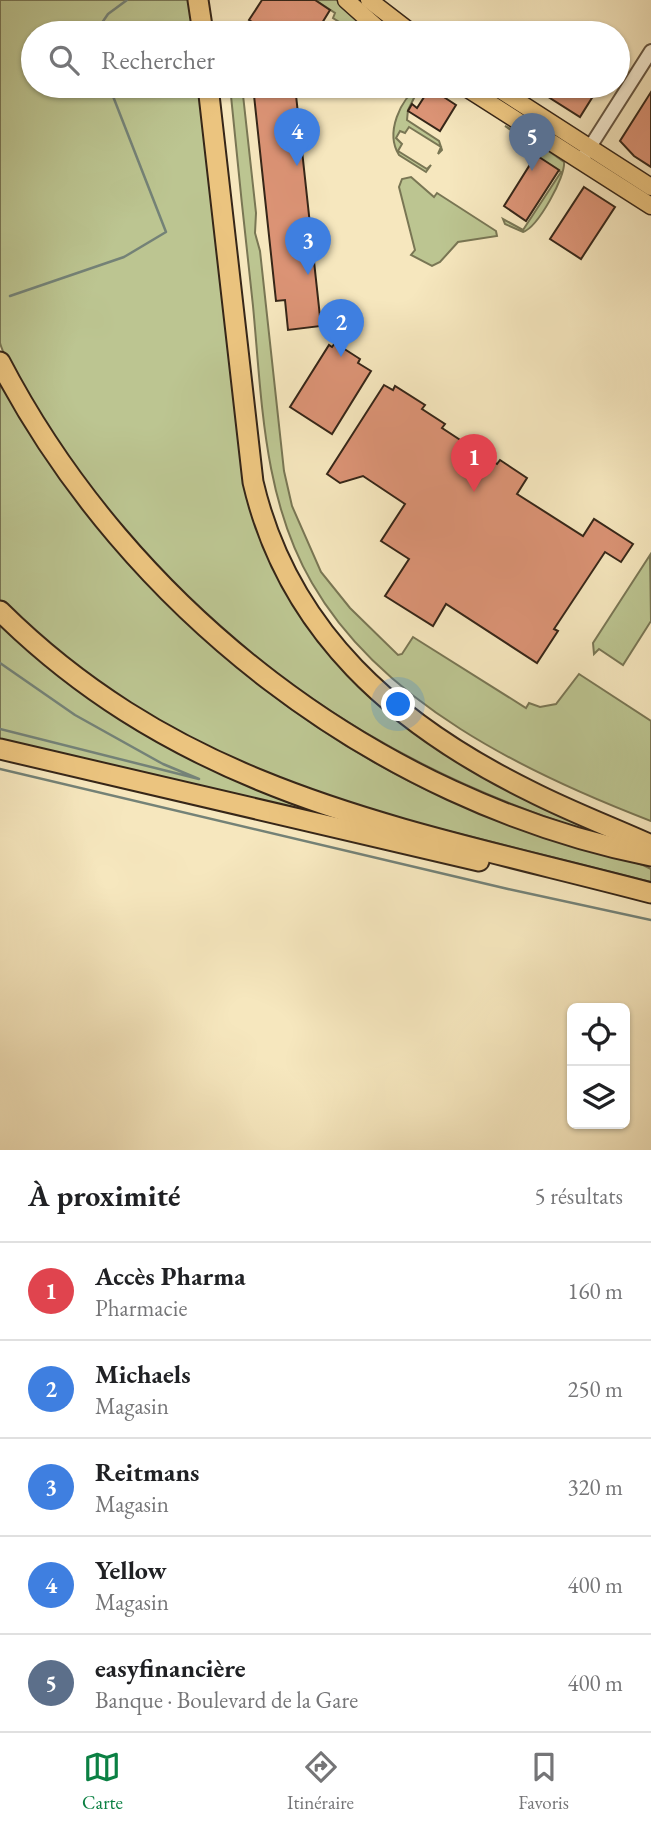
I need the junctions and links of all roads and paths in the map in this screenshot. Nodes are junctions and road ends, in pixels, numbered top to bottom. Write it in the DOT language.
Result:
graph roads {
  1 [pos="198,0"];
  2 [pos="346,0"];
  3 [pos="369,0"];
  4 [pos="201,21"];
  5 [pos="370,21"];
  6 [pos="396,21"];
  7 [pos="651,51"];
  8 [pos="630,84"];
  9 [pos="209,98"];
  10 [pos="485,98"];
  11 [pos="510,98"];
  12 [pos="621,98"];
  13 [pos="585,154"];
  14 [pos="651,187"];
  15 [pos="651,206"];
  16 [pos="0,362"];
  17 [pos="0,611"];
  18 [pos="0,749"];
  19 [pos="651,845"];
  20 [pos="651,856"];
  21 [pos="651,892"];
  22 [pos="651,898"];
  1 -- 4 [label="highway"];
  2 -- 5 [label="main road"];
  3 -- 6 [label="main road"];
  7 -- 8 [label="street"];
  9 -- 19 [label="highway"];
  10 -- 13 [label="main road"];
  11 -- 13 [label="main road"];
  12 -- 13 [label="street"];
  13 -- 14 [label="main road"];
  13 -- 15 [label="main road"];
  16 -- 20 [label="highway"];
  17 -- 21 [label="highway"];
  18 -- 22 [label="highway"];
}
